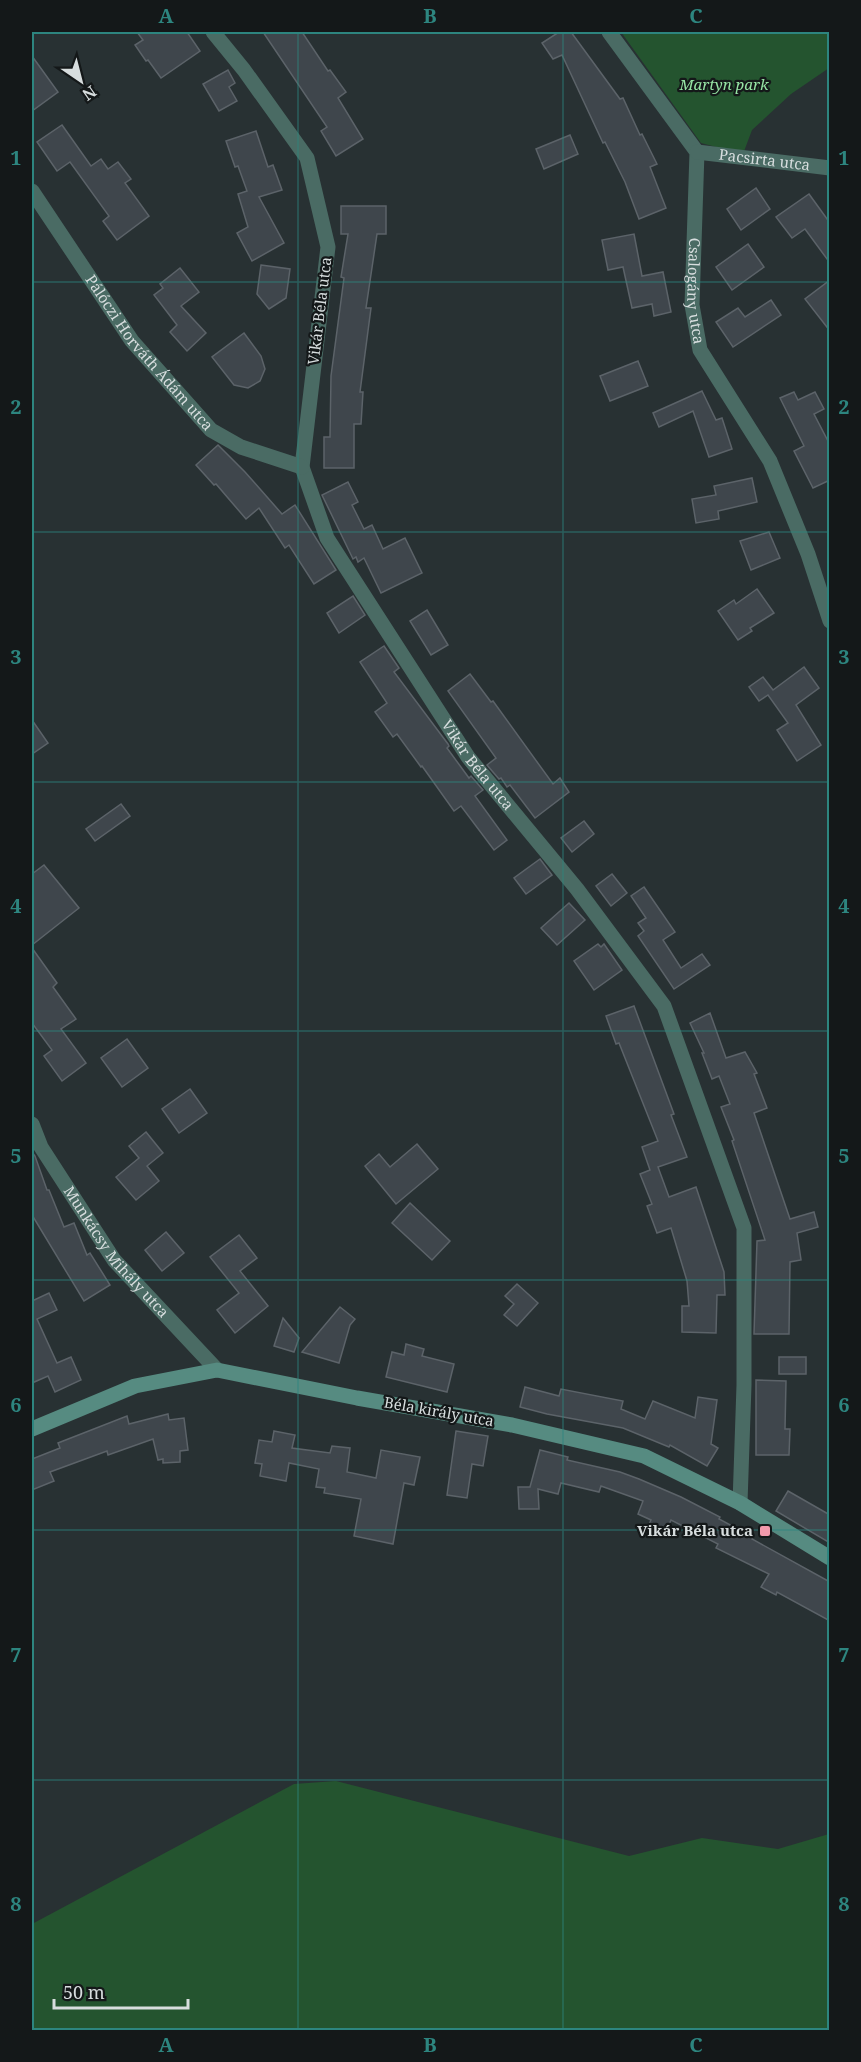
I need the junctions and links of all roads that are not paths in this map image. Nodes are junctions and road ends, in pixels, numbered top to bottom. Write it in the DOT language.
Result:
graph roads {
  1 [pos="213,32"];
  2 [pos="609,32"];
  3 [pos="697,152"];
  4 [pos="830,168"];
  5 [pos="32,191"];
  6 [pos="303,467"];
  7 [pos="830,621"];
  8 [pos="32,1124"];
  9 [pos="217,1370"];
  10 [pos="32,1429"];
  11 [pos="740,1503"];
  12 [pos="830,1558"];
  1 -- 6 [label="street, Vikár Béla utca"];
  2 -- 3 [label="street"];
  3 -- 4 [label="street, Pacsirta utca"];
  3 -- 7 [label="street, Csalogány utca"];
  5 -- 6 [label="street, Pálóczi Horváth Ádám utca"];
  6 -- 11 [label="street, Vikár Béla utca"];
  8 -- 9 [label="street, Munkácsy Mihály utca"];
  9 -- 10 [label="street, Béla király utca"];
  9 -- 11 [label="street, Béla király utca"];
  11 -- 12 [label="street, Béla király utca"];
}
